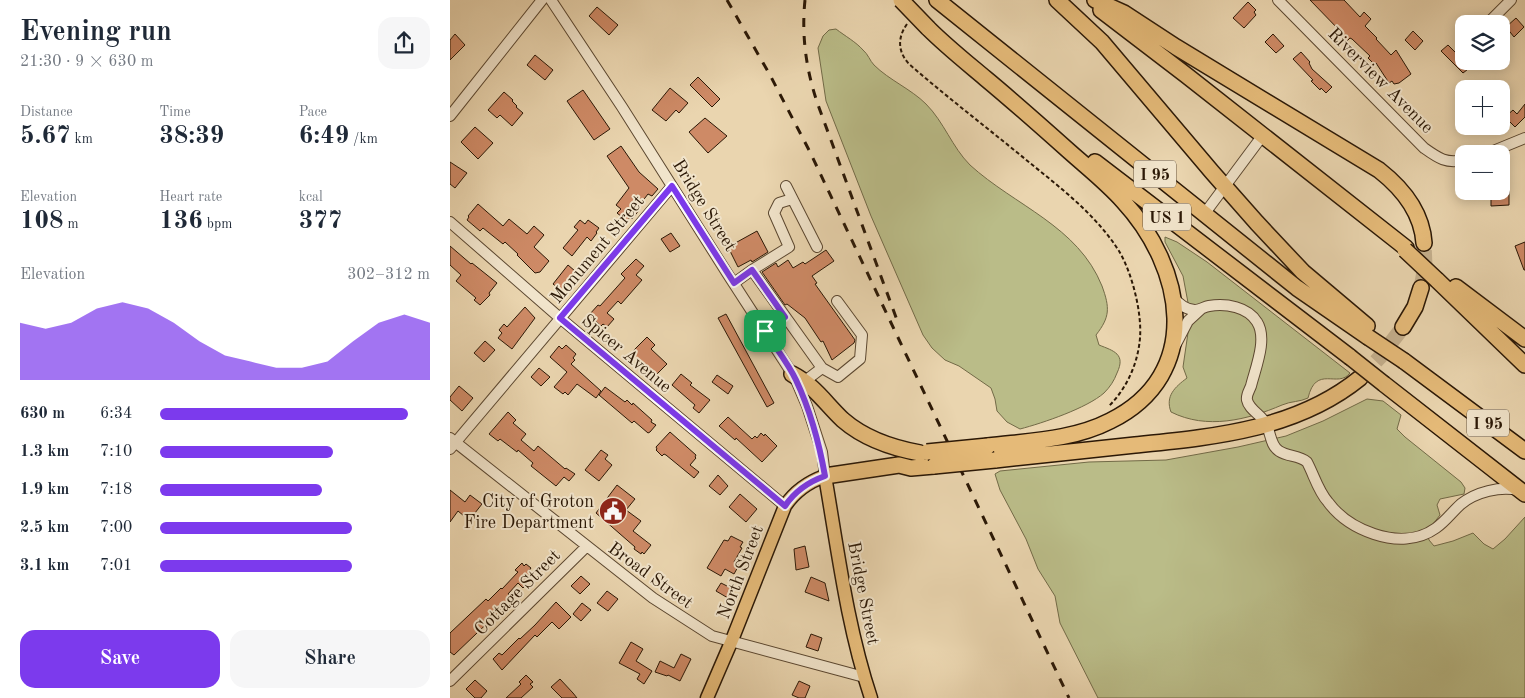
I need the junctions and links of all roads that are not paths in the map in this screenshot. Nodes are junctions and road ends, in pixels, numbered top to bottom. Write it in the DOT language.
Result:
graph roads {
  1 [pos="542,0"];
  2 [pos="551,0"];
  3 [pos="901,0"];
  4 [pos="1057,0"];
  5 [pos="1088,0"];
  6 [pos="1095,0"];
  7 [pos="1278,0"];
  8 [pos="1511,0"];
  9 [pos="941,3"];
  10 [pos="1495,15"];
  11 [pos="984,77"];
  12 [pos="450,116"];
  13 [pos="1263,136"];
  14 [pos="1525,138"];
  15 [pos="1508,145"];
  16 [pos="1455,162"];
  17 [pos="672,186"];
  18 [pos="786,186"];
  19 [pos="1225,186"];
  20 [pos="792,199"];
  21 [pos="1205,213"];
  22 [pos="450,222"];
  23 [pos="1424,243"];
  24 [pos="818,247"];
  25 [pos="752,270"];
  26 [pos="1437,276"];
  27 [pos="734,283"];
  28 [pos="1421,288"];
  29 [pos="1172,296"];
  30 [pos="837,301"];
  31 [pos="1202,308"];
  32 [pos="785,317"];
  33 [pos="560,318"];
  34 [pos="1404,327"];
  35 [pos="765,331"];
  36 [pos="1371,334"];
  37 [pos="1525,339"];
  38 [pos="1172,352"];
  39 [pos="1525,365"];
  40 [pos="822,368"];
  41 [pos="799,377"];
  42 [pos="1360,378"];
  43 [pos="1452,395"];
  44 [pos="1267,424"];
  45 [pos="1525,439"];
  46 [pos="452,443"];
  47 [pos="1525,451"];
  48 [pos="923,453"];
  49 [pos="898,465"];
  50 [pos="825,476"];
  51 [pos="1523,492"];
  52 [pos="785,506"];
  53 [pos="586,547"];
  54 [pos="732,640"];
  55 [pos="864,677"];
  56 [pos="450,681"];
  57 [pos="707,698"];
  58 [pos="871,698"];
  1 -- 12 [label="street"];
  2 -- 17 [label="street, Bridge Street"];
  3 -- 11 [label="highway, US 1, bridge"];
  4 -- 19 [label="highway"];
  5 -- 13 [label="highway"];
  6 -- 23 [label="highway"];
  7 -- 16 [label="street, Riverview Avenue"];
  8 -- 10 [label="street"];
  9 -- 21 [label="highway, I 95"];
  11 -- 29 [label="highway"];
  11 -- 51 [label="highway, US 1, bridge"];
  13 -- 19 [label="street"];
  13 -- 26 [label="highway, bridge"];
  14 -- 15 [label="street"];
  17 -- 27 [label="street, Bridge Street"];
  17 -- 33 [label="street, Monument Street"];
  18 -- 20 [label="street"];
  19 -- 21 [label="street"];
  19 -- 36 [label="highway"];
  20 -- 24 [label="street"];
  20 -- 25 [label="street"];
  21 -- 36 [label="highway, I 95"];
  22 -- 33 [label="street, Spicer Avenue"];
  25 -- 27 [label="street"];
  25 -- 32 [label="street"];
  26 -- 37 [label="highway"];
  26 -- 39 [label="highway"];
  27 -- 35 [label="street, Bridge Street"];
  28 -- 34 [label="highway"];
  29 -- 31 [label="street"];
  29 -- 38 [label="highway"];
  30 -- 40 [label="street"];
  31 -- 38 [label="street"];
  31 -- 44 [label="street"];
  32 -- 35 [label="street"];
  32 -- 40 [label="street"];
  33 -- 46 [label="street, Monument Street"];
  33 -- 52 [label="street, Spicer Avenue"];
  35 -- 41 [label="street, Bridge Street"];
  36 -- 43 [label="highway, I 95, bridge"];
  38 -- 48 [label="highway, bridge"];
  40 -- 41 [label="street"];
  41 -- 48 [label="highway"];
  41 -- 50 [label="street, Bridge Street"];
  42 -- 44 [label="highway"];
  43 -- 45 [label="highway"];
  43 -- 47 [label="highway, I 95"];
  44 -- 49 [label="highway, bridge"];
  44 -- 51 [label="street"];
  46 -- 53 [label="street, Broad Street"];
  48 -- 49 [label="highway"];
  49 -- 50 [label="highway"];
  50 -- 52 [label="main road, North Street"];
  50 -- 55 [label="main road, Bridge Street"];
  52 -- 54 [label="main road, North Street"];
  53 -- 54 [label="street, Broad Street"];
  53 -- 56 [label="street, Cottage Street"];
  54 -- 55 [label="street, Broad Street"];
  54 -- 57 [label="main road, North Street"];
  55 -- 58 [label="main road, Bridge Street"];
}
